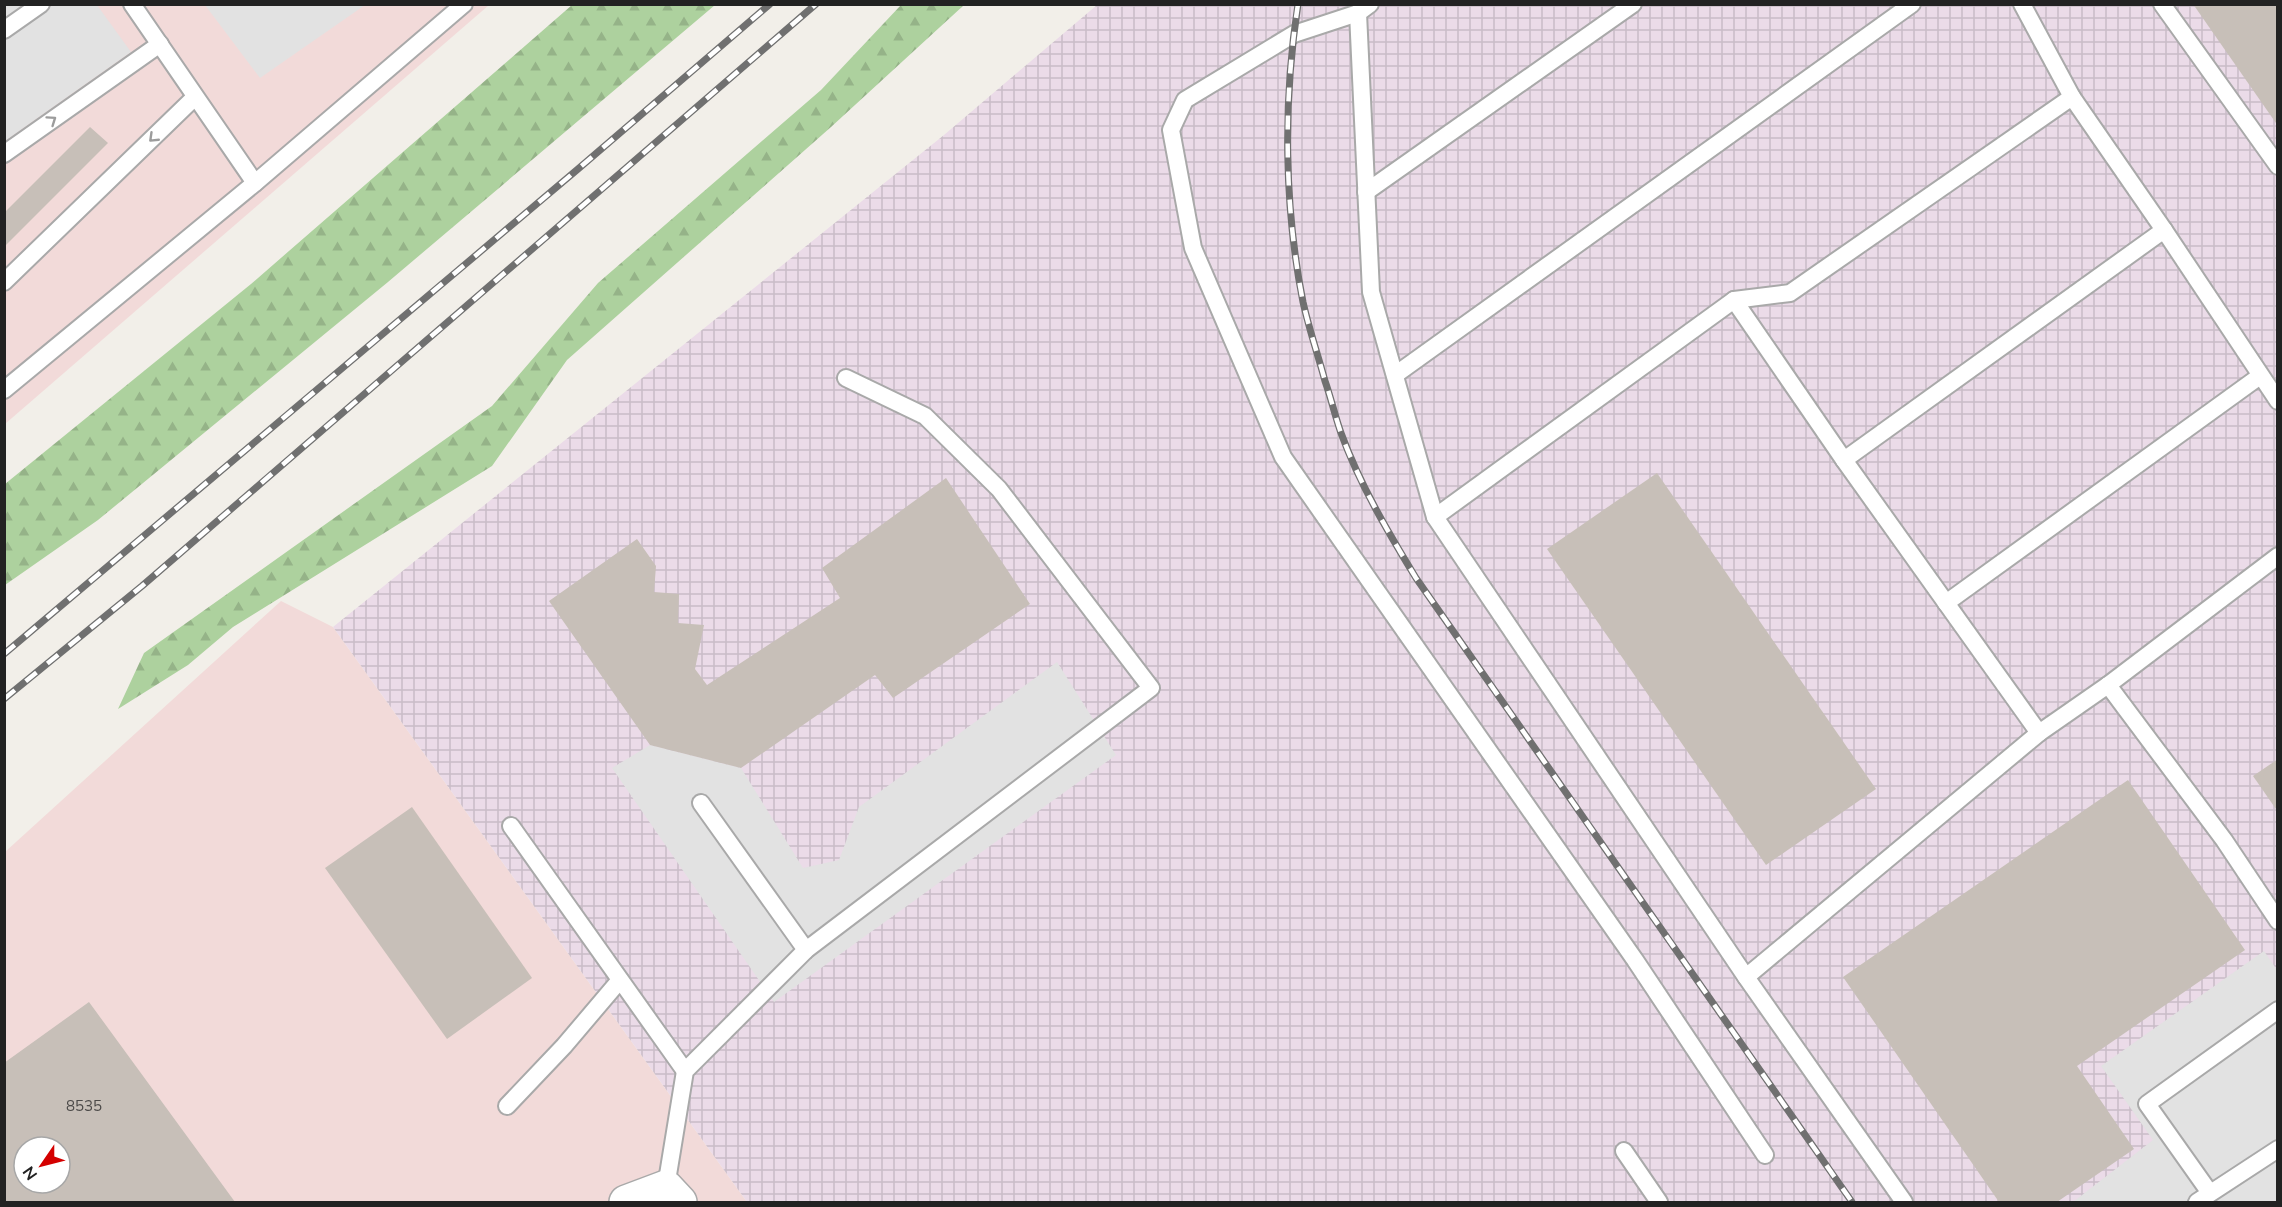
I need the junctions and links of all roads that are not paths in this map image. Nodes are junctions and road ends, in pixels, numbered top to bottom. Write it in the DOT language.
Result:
graph roads {
  1 [pos="41,4"];
  2 [pos="132,4"];
  3 [pos="464,4"];
  4 [pos="1633,4"];
  5 [pos="1912,4"];
  6 [pos="2022,4"];
  7 [pos="2162,4"];
  8 [pos="1364,9"];
  9 [pos="4,30"];
  10 [pos="160,44"];
  11 [pos="195,97"];
  12 [pos="2072,97"];
  13 [pos="4,154"];
  14 [pos="2277,166"];
  15 [pos="255,183"];
  16 [pos="1366,192"];
  17 [pos="2164,230"];
  18 [pos="4,282"];
  19 [pos="1734,300"];
  20 [pos="1395,375"];
  21 [pos="2260,376"];
  22 [pos="846,378"];
  23 [pos="4,390"];
  24 [pos="2277,401"];
  25 [pos="1844,460"];
  26 [pos="1435,517"];
  27 [pos="2277,556"];
  28 [pos="1946,603"];
  29 [pos="2108,685"];
  30 [pos="2039,733"];
  31 [pos="701,803"];
  32 [pos="511,826"];
  33 [pos="2277,921"];
  34 [pos="806,950"];
  35 [pos="1746,977"];
  36 [pos="620,980"];
  37 [pos="2277,1010"];
  38 [pos="685,1071"];
  39 [pos="507,1106"];
  40 [pos="2277,1149"];
  41 [pos="1624,1151"];
  42 [pos="1765,1155"];
  43 [pos="673,1195"];
  44 [pos="2203,1198"];
  45 [pos="626,1203"];
  46 [pos="1659,1203"];
  47 [pos="1904,1203"];
  1 -- 9 [label="lane"];
  2 -- 10 [label="lane"];
  3 -- 15 [label="lane"];
  4 -- 16 [label="lane"];
  5 -- 20 [label="lane"];
  6 -- 12 [label="lane"];
  7 -- 14 [label="lane"];
  8 -- 16 [label="lane"];
  8 -- 42 [label="lane"];
  10 -- 11 [label="lane"];
  13 -- 10 [label="lane, one-way"];
  11 -- 15 [label="lane"];
  11 -- 18 [label="lane, one-way"];
  12 -- 17 [label="lane"];
  12 -- 19 [label="lane"];
  15 -- 23 [label="lane"];
  16 -- 20 [label="lane"];
  17 -- 21 [label="lane"];
  17 -- 25 [label="lane"];
  19 -- 25 [label="lane"];
  19 -- 26 [label="lane"];
  20 -- 26 [label="lane"];
  21 -- 24 [label="lane"];
  21 -- 28 [label="lane"];
  22 -- 34 [label="lane"];
  25 -- 28 [label="lane"];
  26 -- 35 [label="lane"];
  27 -- 29 [label="lane"];
  28 -- 30 [label="lane"];
  29 -- 30 [label="lane"];
  29 -- 33 [label="lane"];
  30 -- 35 [label="lane"];
  31 -- 34 [label="lane"];
  32 -- 36 [label="lane"];
  34 -- 38 [label="lane"];
  35 -- 47 [label="lane"];
  36 -- 38 [label="lane"];
  36 -- 39 [label="lane"];
  37 -- 44 [label="lane"];
  38 -- 43 [label="lane"];
  40 -- 44 [label="lane"];
  41 -- 46 [label="lane"];
  43 -- 45 [label="street"];
}
